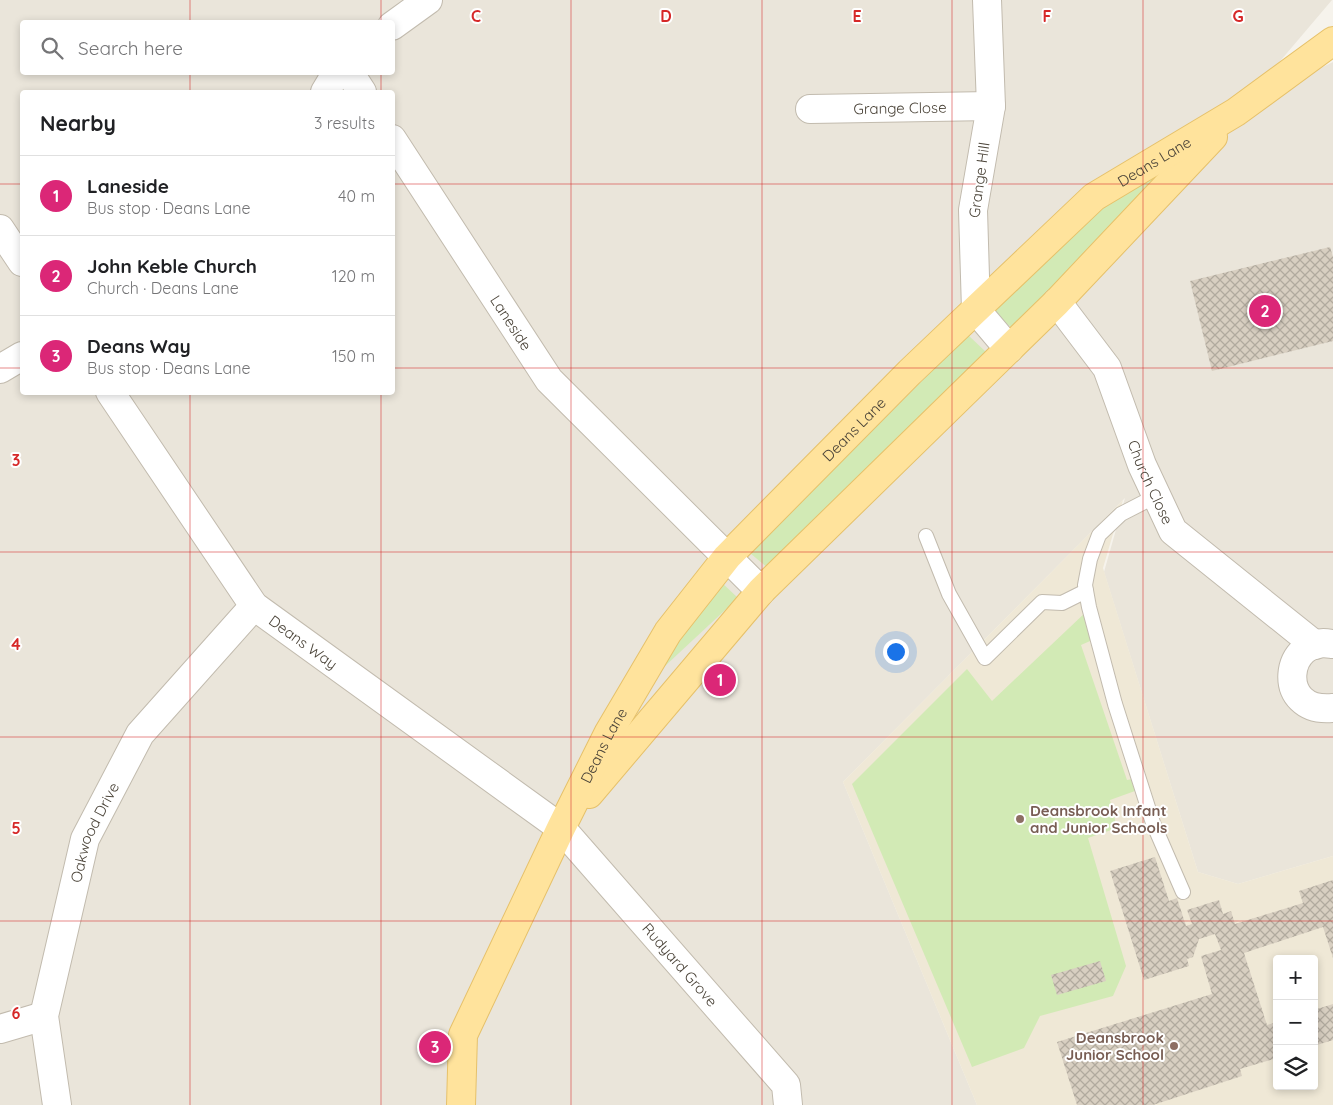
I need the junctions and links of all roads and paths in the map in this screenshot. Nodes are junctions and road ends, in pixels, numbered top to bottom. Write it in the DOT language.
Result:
graph roads {
  1 [pos="428,0"];
  2 [pos="986,0"];
  3 [pos="395,24"];
  4 [pos="1333,40"];
  5 [pos="335,75"];
  6 [pos="351,75"];
  7 [pos="326,90"];
  8 [pos="361,90"];
  9 [pos="991,106"];
  10 [pos="810,109"];
  11 [pos="1236,112"];
  12 [pos="395,144"];
  13 [pos="0,229"];
  14 [pos="20,259"];
  15 [pos="1057,302"];
  16 [pos="976,310"];
  17 [pos="1009,349"];
  18 [pos="20,357"];
  19 [pos="0,369"];
  20 [pos="112,395"];
  21 [pos="1156,496"];
  22 [pos="926,536"];
  23 [pos="727,557"];
  24 [pos="761,591"];
  25 [pos="1086,591"];
  26 [pos="254,606"];
  27 [pos="1324,645"];
  28 [pos="1333,708"];
  29 [pos="561,828"];
  30 [pos="1183,892"];
  31 [pos="44,1016"];
  32 [pos="0,1029"];
  33 [pos="57,1105"];
  34 [pos="462,1105"];
  35 [pos="788,1105"];
  1 -- 3 [label="street"];
  2 -- 9 [label="street, Grange Hill"];
  4 -- 11 [label="main road, Deans Lane"];
  5 -- 7 [label="street"];
  6 -- 8 [label="street"];
  9 -- 10 [label="street, Grange Close"];
  9 -- 16 [label="street, Grange Hill"];
  11 -- 15 [label="main road, Deans Lane"];
  11 -- 16 [label="main road, Deans Lane"];
  12 -- 23 [label="street, Laneside"];
  13 -- 14 [label="street"];
  15 -- 17 [label="main road, Deans Lane"];
  15 -- 21 [label="street, Church Close"];
  16 -- 17 [label="street"];
  16 -- 23 [label="main road, Deans Lane"];
  17 -- 24 [label="main road, Deans Lane"];
  18 -- 19 [label="street"];
  20 -- 26 [label="street, Deans Way"];
  21 -- 25 [label="lane"];
  21 -- 27 [label="street, Church Close"];
  22 -- 25 [label="lane"];
  23 -- 24 [label="street, Laneside"];
  23 -- 29 [label="main road, Deans Lane"];
  24 -- 29 [label="main road, Deans Lane"];
  25 -- 30 [label="lane"];
  26 -- 29 [label="street, Deans Way"];
  26 -- 31 [label="street, Oakwood Drive"];
  27 -- 28 [label="street, Church Close"];
  29 -- 34 [label="main road, Deans Lane"];
  29 -- 35 [label="street, Rudyard Grove"];
  31 -- 32 [label="street"];
  31 -- 33 [label="street, Oakwood Drive"];
}
